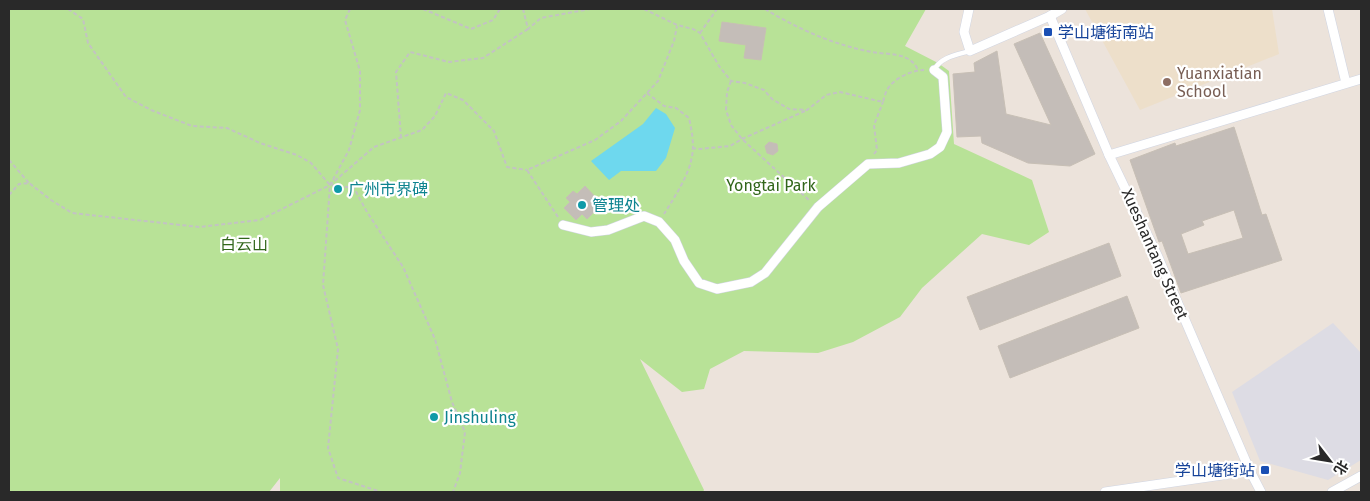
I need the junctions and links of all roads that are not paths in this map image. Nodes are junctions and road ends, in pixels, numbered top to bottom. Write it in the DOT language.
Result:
graph roads {
  1 [pos="970,9"];
  2 [pos="1062,9"];
  3 [pos="1328,9"];
  4 [pos="1050,16"];
  5 [pos="970,51"];
  6 [pos="934,70"];
  7 [pos="1361,79"];
  8 [pos="1346,83"];
  9 [pos="1109,155"];
  10 [pos="563,225"];
  11 [pos="1250,471"];
  12 [pos="1361,476"];
  13 [pos="1105,492"];
  14 [pos="1261,492"];
  15 [pos="1332,492"];
  1 -- 5 [label="street"];
  2 -- 4 [label="street"];
  3 -- 8 [label="street"];
  4 -- 5 [label="street"];
  4 -- 9 [label="street, Xueshantang Street"];
  5 -- 6 [label="lane"];
  6 -- 10 [label="street"];
  7 -- 8 [label="street"];
  8 -- 9 [label="street"];
  9 -- 11 [label="street, Xueshantang Street"];
  11 -- 13 [label="street"];
  11 -- 14 [label="street, Xueshantang Street"];
  12 -- 15 [label="street"];
}
